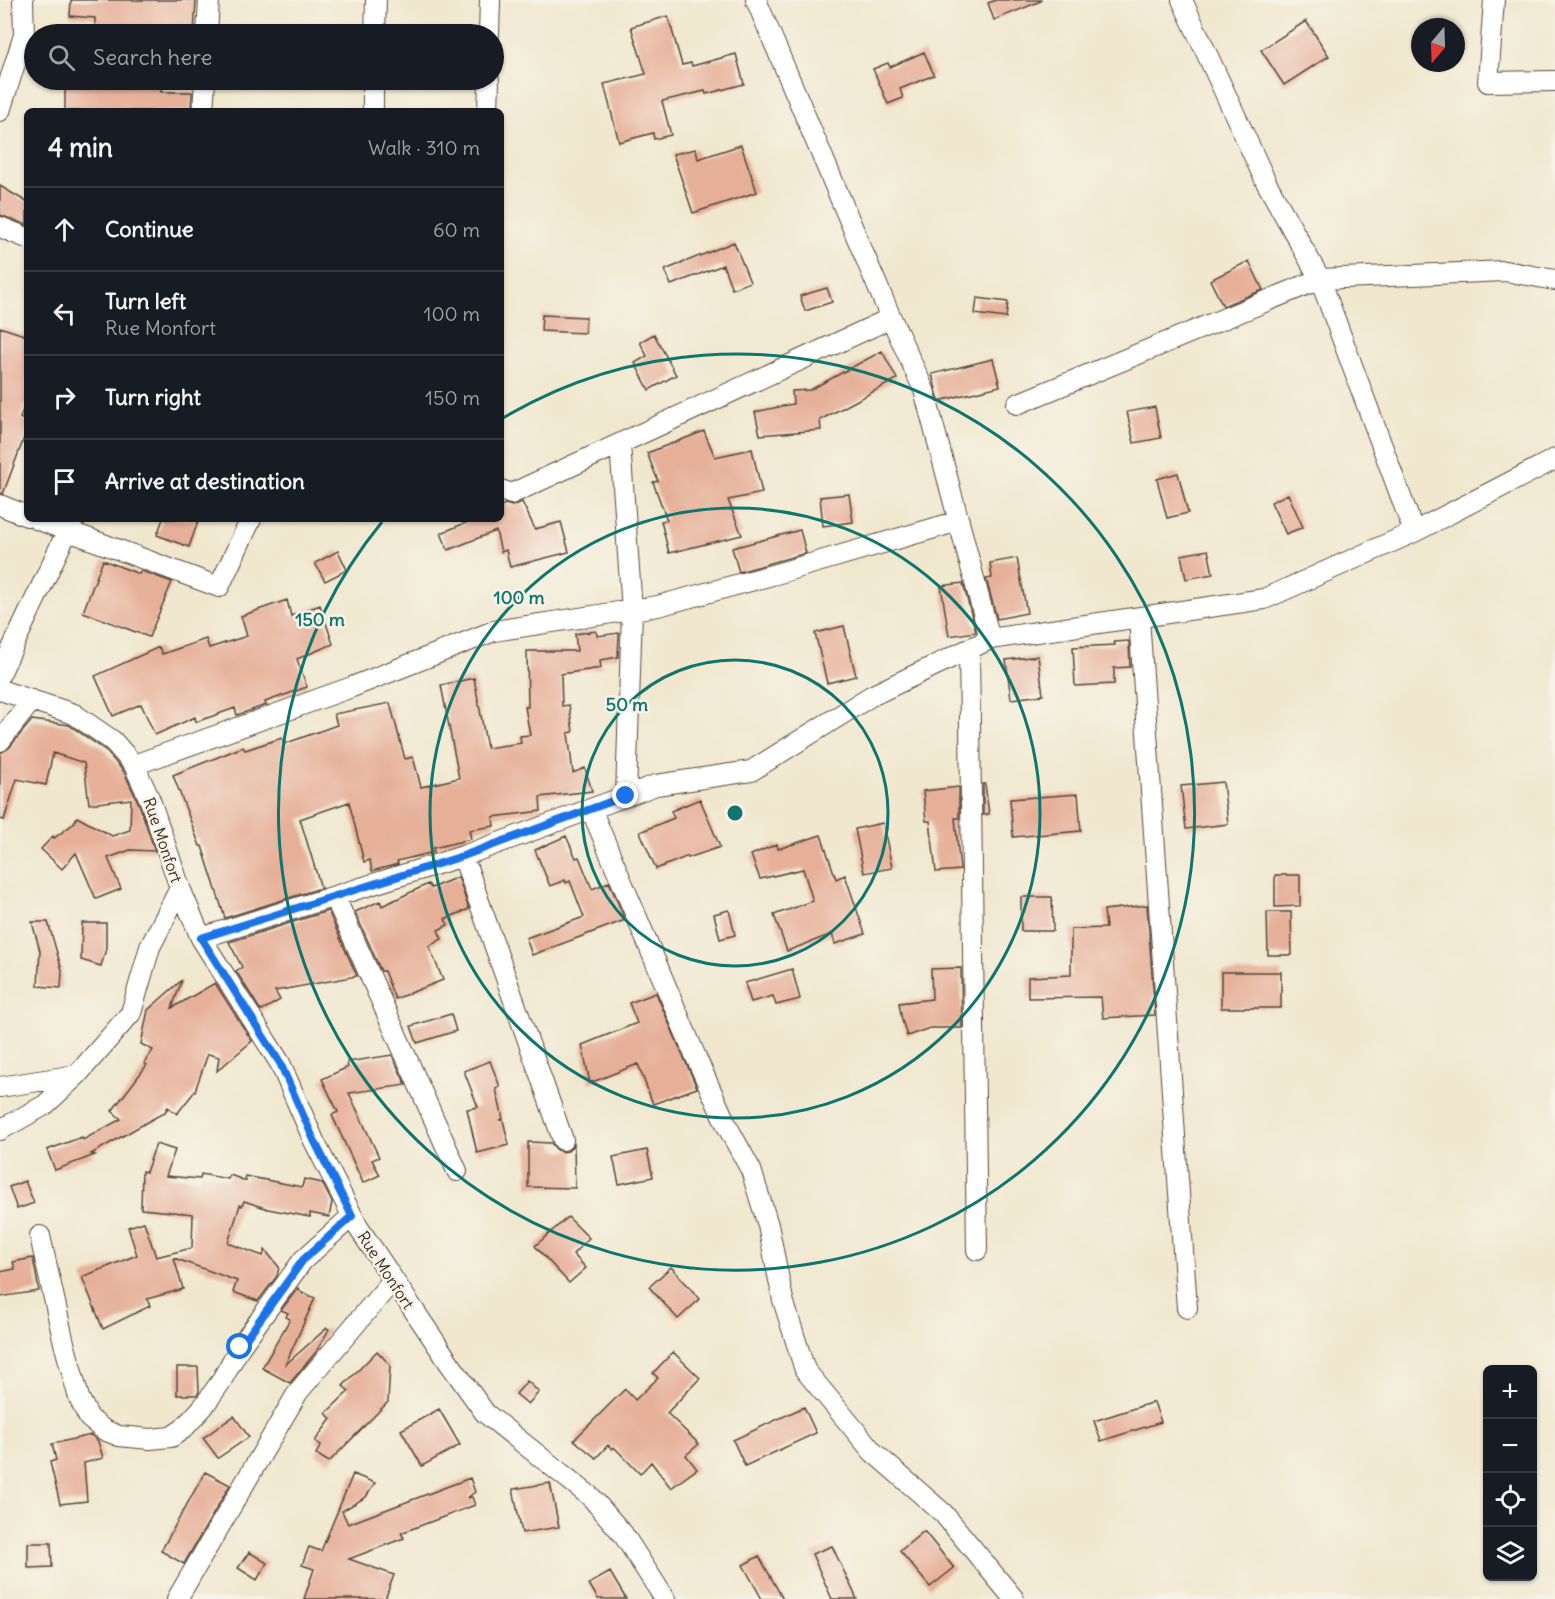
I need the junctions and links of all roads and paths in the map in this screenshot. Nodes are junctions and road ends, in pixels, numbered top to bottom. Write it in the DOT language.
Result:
graph roads {
  1 [pos="23,0"];
  2 [pos="209,0"];
  3 [pos="376,0"];
  4 [pos="490,0"];
  5 [pos="756,0"];
  6 [pos="1182,0"];
  7 [pos="1494,0"];
  8 [pos="27,24"];
  9 [pos="208,24"];
  10 [pos="375,24"];
  11 [pos="489,24"];
  12 [pos="24,50"];
  13 [pos="1555,81"];
  14 [pos="204,90"];
  15 [pos="373,90"];
  16 [pos="489,90"];
  17 [pos="203,108"];
  18 [pos="373,108"];
  19 [pos="488,108"];
  20 [pos="0,111"];
  21 [pos="0,227"];
  22 [pos="24,237"];
  23 [pos="1320,279"];
  24 [pos="1555,280"];
  25 [pos="891,318"];
  26 [pos="1017,404"];
  27 [pos="620,444"];
  28 [pos="1555,459"];
  29 [pos="504,491"];
  30 [pos="0,505"];
  31 [pos="24,515"];
  32 [pos="959,520"];
  33 [pos="53,522"];
  34 [pos="250,522"];
  35 [pos="70,525"];
  36 [pos="1414,532"];
  37 [pos="632,610"];
  38 [pos="1139,618"];
  39 [pos="990,639"];
  40 [pos="969,650"];
  41 [pos="0,674"];
  42 [pos="0,690"];
  43 [pos="32,700"];
  44 [pos="0,741"];
  45 [pos="134,765"];
  46 [pos="626,796"];
  47 [pos="591,809"];
  48 [pos="463,856"];
  49 [pos="180,888"];
  50 [pos="335,897"];
  51 [pos="201,938"];
  52 [pos="77,1075"];
  53 [pos="0,1087"];
  54 [pos="0,1130"];
  55 [pos="563,1140"];
  56 [pos="457,1171"];
  57 [pos="352,1216"];
  58 [pos="40,1236"];
  59 [pos="977,1250"];
  60 [pos="393,1280"];
  61 [pos="1187,1308"];
  62 [pos="177,1599"];
  63 [pos="665,1599"];
  64 [pos="1014,1599"];
  1 -- 8 [label="street"];
  2 -- 9 [label="street"];
  3 -- 10 [label="street"];
  4 -- 11 [label="street"];
  5 -- 25 [label="street"];
  6 -- 23 [label="street"];
  7 -- 13 [label="street"];
  12 -- 20 [label="street"];
  14 -- 17 [label="street"];
  15 -- 18 [label="street"];
  16 -- 19 [label="street"];
  21 -- 22 [label="street"];
  23 -- 24 [label="street"];
  23 -- 26 [label="street"];
  23 -- 36 [label="street"];
  25 -- 27 [label="street"];
  25 -- 32 [label="street"];
  27 -- 29 [label="street"];
  27 -- 37 [label="street"];
  28 -- 36 [label="street"];
  30 -- 31 [label="street"];
  32 -- 37 [label="street"];
  32 -- 39 [label="street"];
  33 -- 35 [label="street"];
  34 -- 35 [label="street"];
  35 -- 41 [label="street"];
  36 -- 38 [label="street"];
  37 -- 45 [label="street"];
  37 -- 46 [label="street"];
  38 -- 39 [label="street"];
  38 -- 61 [label="street"];
  39 -- 40 [label="street"];
  40 -- 46 [label="street"];
  40 -- 59 [label="street"];
  42 -- 43 [label="street, Rue Monfort"];
  43 -- 44 [label="street"];
  43 -- 45 [label="street, Rue Monfort"];
  45 -- 49 [label="street, Rue Monfort"];
  46 -- 47 [label="street"];
  47 -- 48 [label="street"];
  47 -- 64 [label="street"];
  48 -- 50 [label="street"];
  48 -- 55 [label="street"];
  49 -- 51 [label="street, Rue Monfort"];
  49 -- 52 [label="street"];
  50 -- 51 [label="street"];
  50 -- 56 [label="street"];
  51 -- 57 [label="street, Rue Monfort"];
  52 -- 53 [label="street"];
  52 -- 54 [label="street"];
  57 -- 58 [label="street"];
  57 -- 60 [label="street, Rue Monfort"];
  60 -- 62 [label="street"];
  60 -- 63 [label="street, Rue Monfort"];
}
